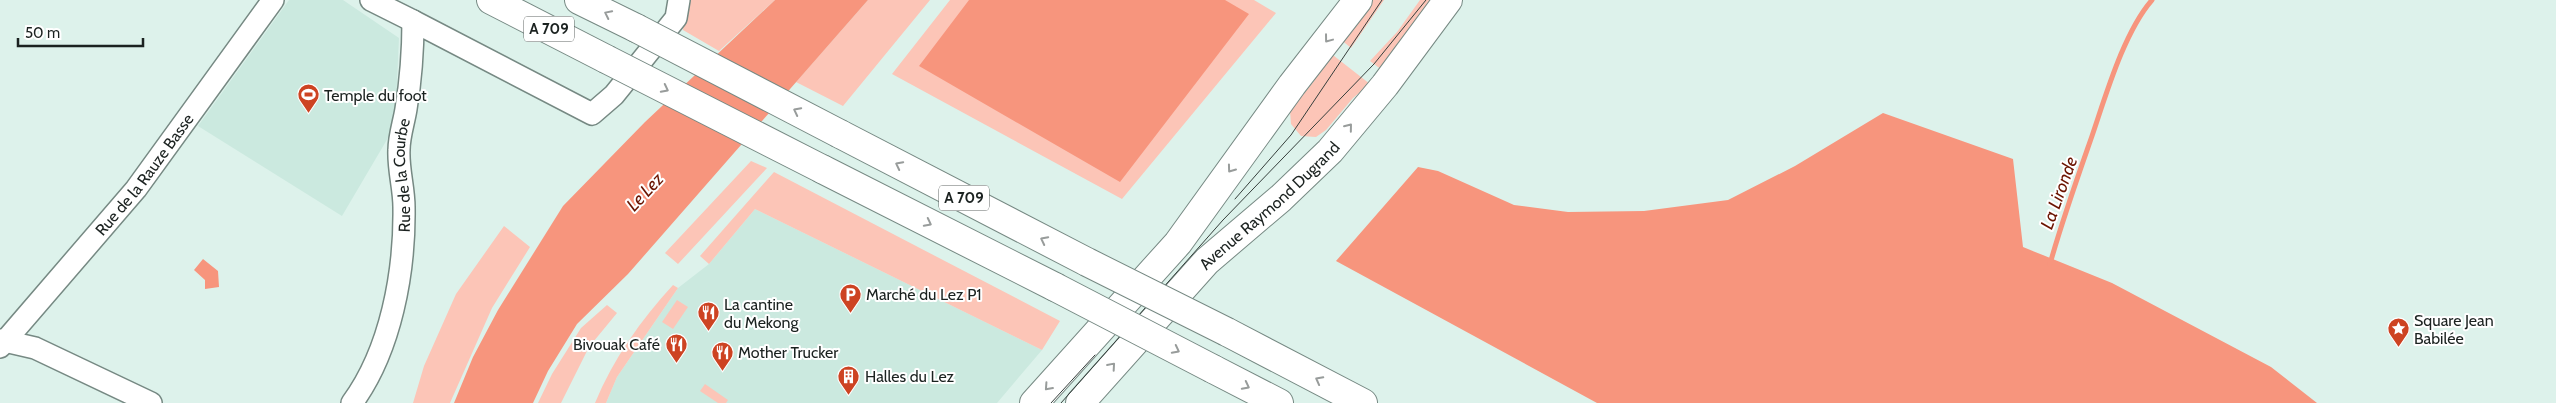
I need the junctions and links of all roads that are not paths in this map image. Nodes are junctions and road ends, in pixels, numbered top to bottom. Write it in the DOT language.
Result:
graph roads {
  1 [pos="273,0"];
  2 [pos="371,0"];
  3 [pos="491,0"];
  4 [pos="579,0"];
  5 [pos="679,0"];
  6 [pos="1448,0"];
  7 [pos="1357,1"];
  8 [pos="413,22"];
  9 [pos="2,343"];
  10 [pos="152,403"];
  11 [pos="352,403"];
  12 [pos="1034,403"];
  13 [pos="1080,403"];
  14 [pos="1278,403"];
  15 [pos="1362,403"];
  1 -- 9 [label="street, Rue de la Rauze Basse"];
  2 -- 8 [label="street"];
  3 -- 14 [label="main road, A 709, one-way, bridge"];
  15 -- 4 [label="main road, A 709, one-way, bridge"];
  5 -- 8 [label="street"];
  13 -- 6 [label="main road, Avenue Raymond Dugrand, one-way"];
  7 -- 12 [label="main road, one-way"];
  8 -- 11 [label="street, Rue de la Courbe"];
  9 -- 10 [label="street"];
}
